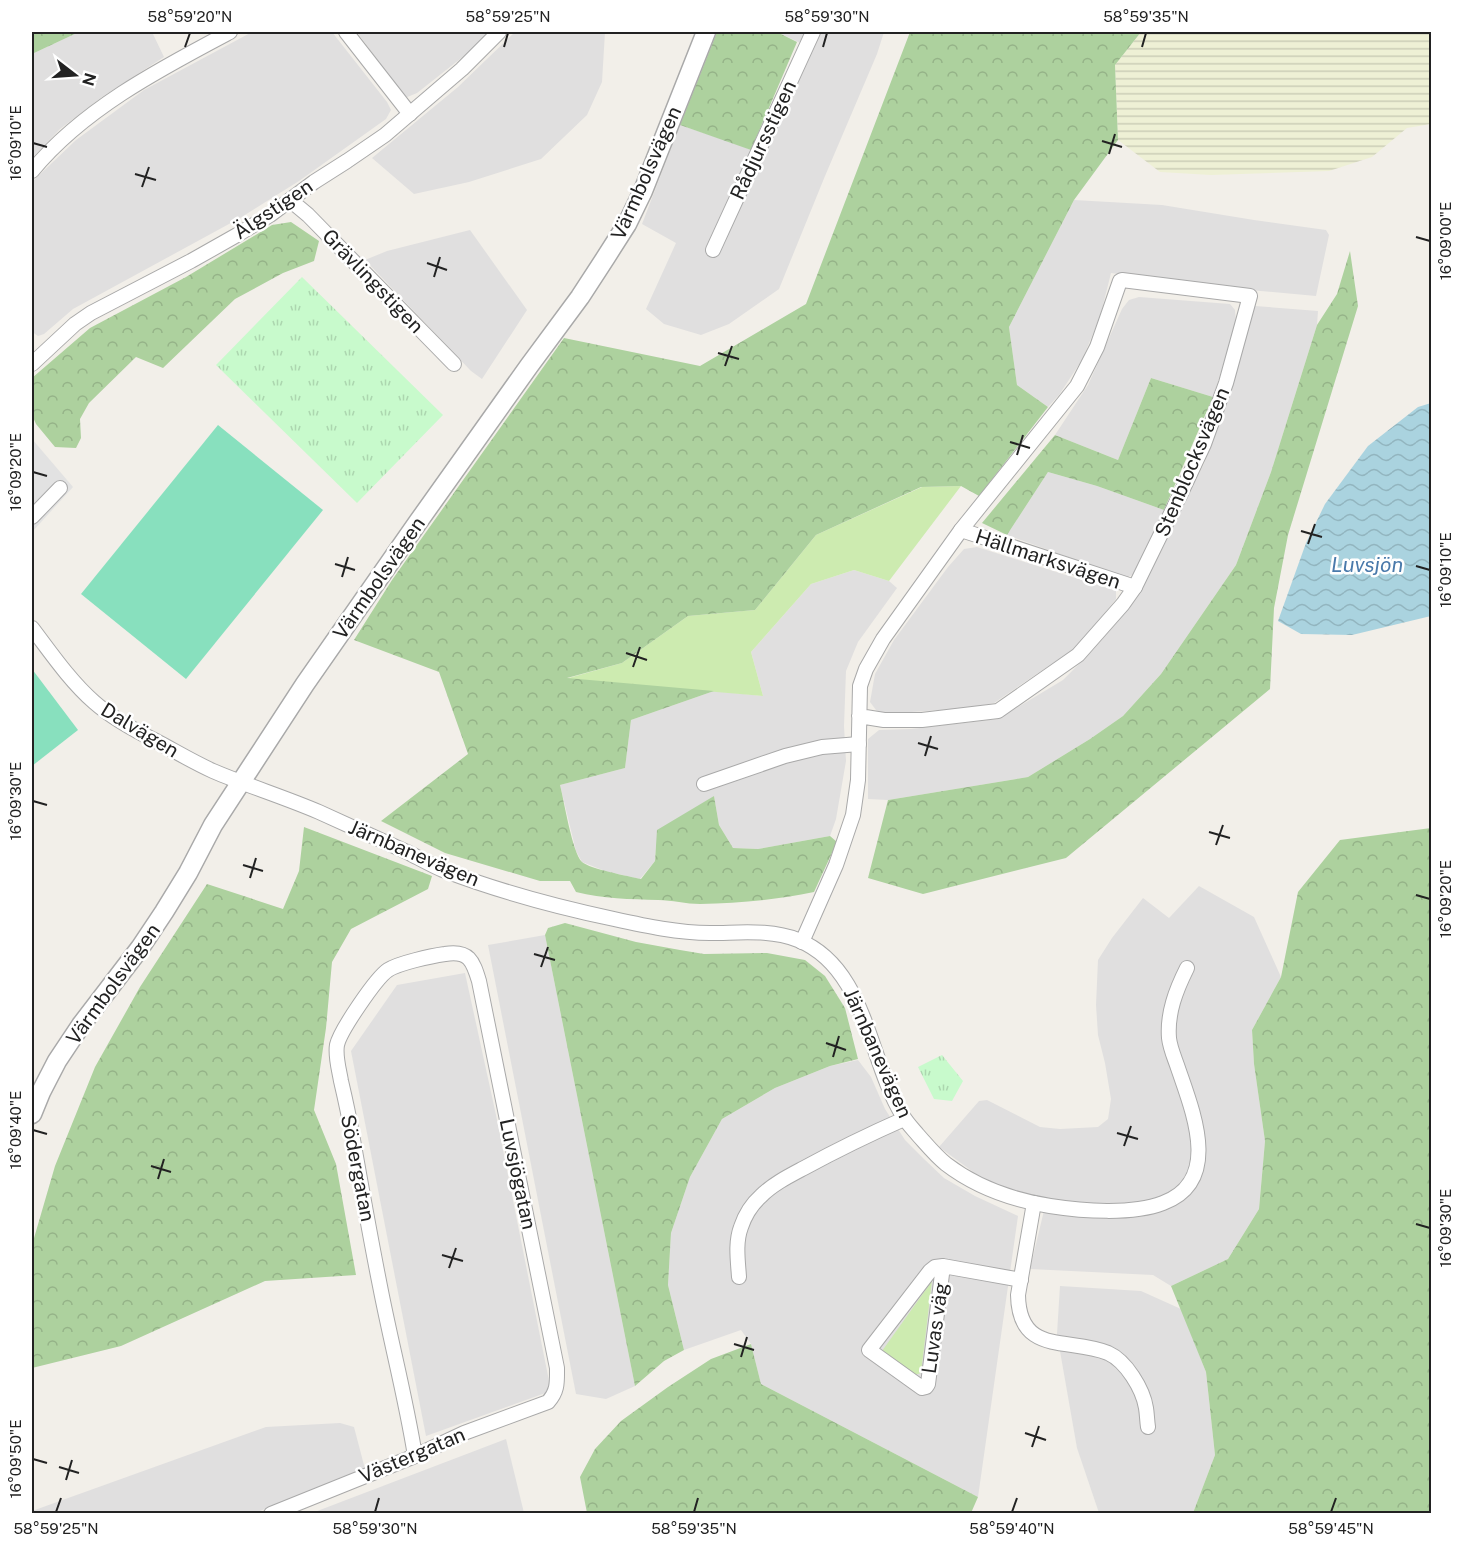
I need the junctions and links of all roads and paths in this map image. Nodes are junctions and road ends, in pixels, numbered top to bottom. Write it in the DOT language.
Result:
graph roads {
  1 [pos="230,32"];
  2 [pos="346,32"];
  3 [pos="499,32"];
  4 [pos="706,32"];
  5 [pos="813,32"];
  6 [pos="410,114"];
  7 [pos="32,171"];
  8 [pos="290,200"];
  9 [pos="713,250"];
  10 [pos="34,356"];
  11 [pos="454,364"];
  12 [pos="60,488"];
  13 [pos="32,517"];
  14 [pos="962,530"];
  15 [pos="1135,587"];
  16 [pos="32,628"];
  17 [pos="860,716"];
  18 [pos="859,744"];
  19 [pos="241,782"];
  20 [pos="704,784"];
  21 [pos="802,942"];
  22 [pos="463,955"];
  23 [pos="1186,968"];
  24 [pos="32,1114"];
  25 [pos="904,1119"];
  26 [pos="1034,1203"];
  27 [pos="943,1266"];
  28 [pos="739,1277"];
  29 [pos="1021,1280"];
  30 [pos="553,1397"];
  31 [pos="1148,1427"];
  32 [pos="416,1455"];
  33 [pos="271,1514"];
  1 -- 7 [label="street"];
  2 -- 6 [label="street"];
  3 -- 6 [label="street, Älgstigen"];
  4 -- 19 [label="street, Värmbolsvägen"];
  5 -- 9 [label="street, Rådjursstigen"];
  6 -- 8 [label="street, Älgstigen"];
  8 -- 10 [label="street, Älgstigen"];
  8 -- 11 [label="street, Grävlingstigen"];
  12 -- 13 [label="street"];
  14 -- 15 [label="street, Hällmarksvägen"];
  14 -- 15 [label="street, Stenblocksvägen"];
  14 -- 17 [label="street, Stenblocksvägen"];
  15 -- 17 [label="street, Stenblocksvägen"];
  16 -- 19 [label="street, Dalvägen"];
  17 -- 18 [label="street, Stenblocksvägen"];
  18 -- 20 [label="street"];
  18 -- 21 [label="street, Stenblocksvägen"];
  19 -- 21 [label="street, Järnbanevägen"];
  19 -- 24 [label="street, Värmbolsvägen"];
  21 -- 25 [label="street, Järnbanevägen"];
  22 -- 30 [label="street, Luvsjögatan"];
  22 -- 32 [label="street, Södergatan"];
  23 -- 26 [label="street, Järnbanevägen"];
  25 -- 26 [label="street, Järnbanevägen"];
  25 -- 28 [label="street"];
  26 -- 29 [label="street"];
  27 -- 27 [label="street, Luvas väg"];
  27 -- 29 [label="street, Luvas väg"];
  29 -- 31 [label="street"];
  30 -- 32 [label="street, Västergatan"];
  32 -- 33 [label="street, Västergatan"];
}
